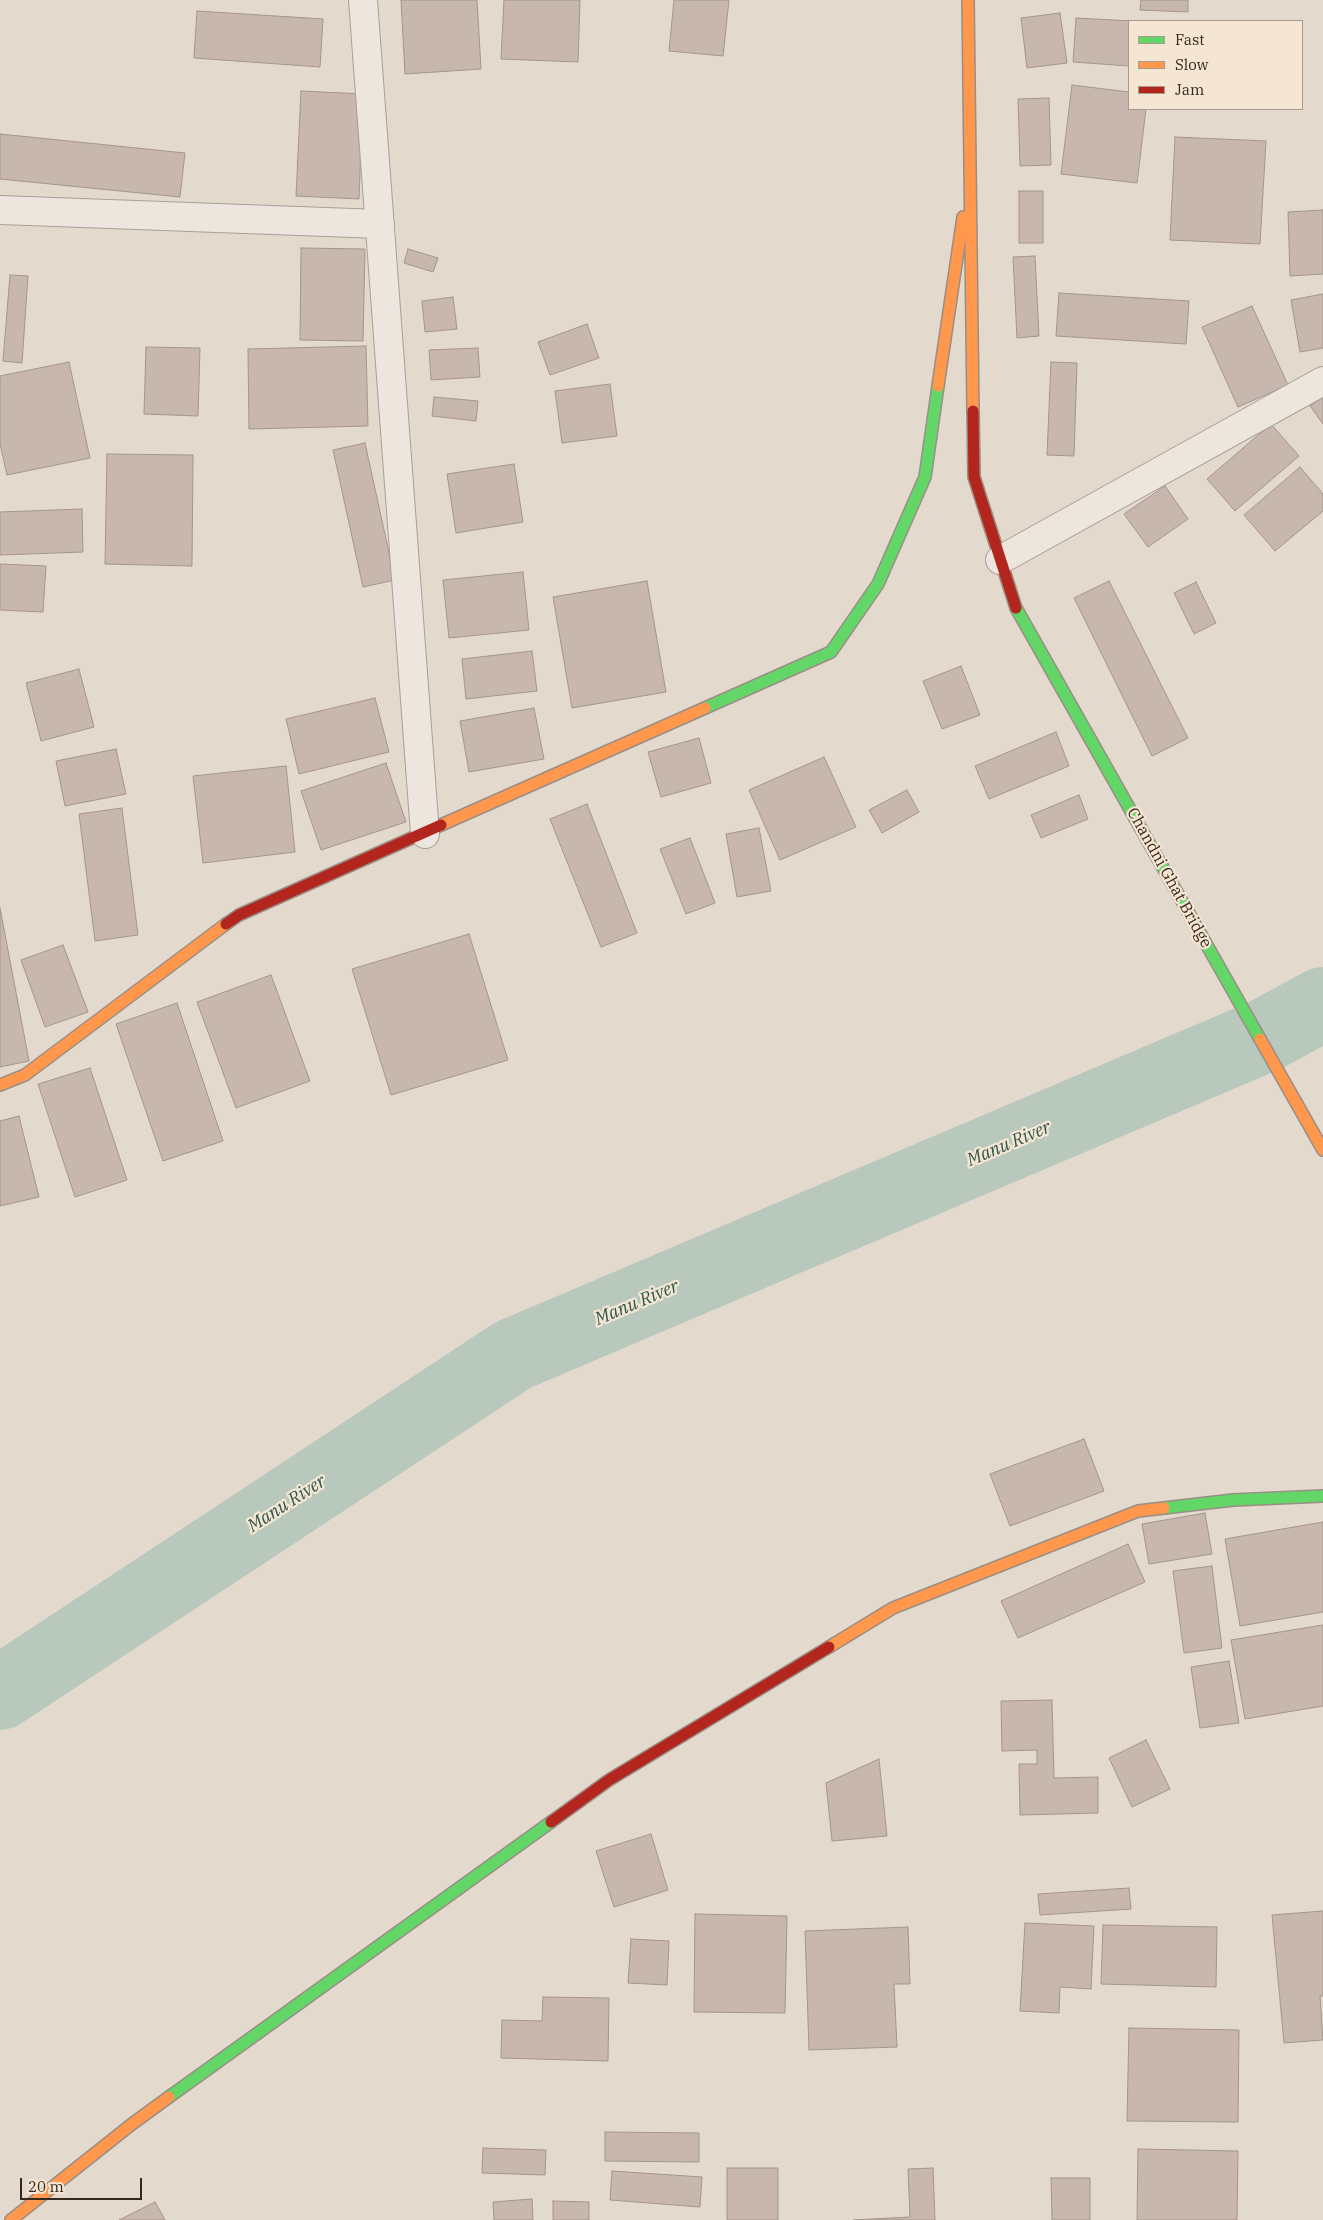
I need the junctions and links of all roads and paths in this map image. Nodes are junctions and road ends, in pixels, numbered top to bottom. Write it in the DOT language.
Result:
graph roads {
  1 [pos="364,0"];
  2 [pos="968,0"];
  3 [pos="970,171"];
  4 [pos="0,210"];
  5 [pos="380,224"];
  6 [pos="1323,380"];
  7 [pos="1000,560"];
  8 [pos="425,834"];
  9 [pos="0,1085"];
  10 [pos="1323,1150"];
  11 [pos="1323,1496"];
  12 [pos="11,2220"];
  1 -- 5 [label="street"];
  2 -- 3 [label="main road"];
  3 -- 7 [label="main road, Chandni Ghat Bridge"];
  3 -- 8 [label="main road"];
  4 -- 5 [label="street"];
  5 -- 8 [label="street"];
  6 -- 7 [label="street"];
  7 -- 10 [label="main road, Chandni Ghat Bridge"];
  8 -- 9 [label="main road"];
  11 -- 12 [label="main road"];
}
